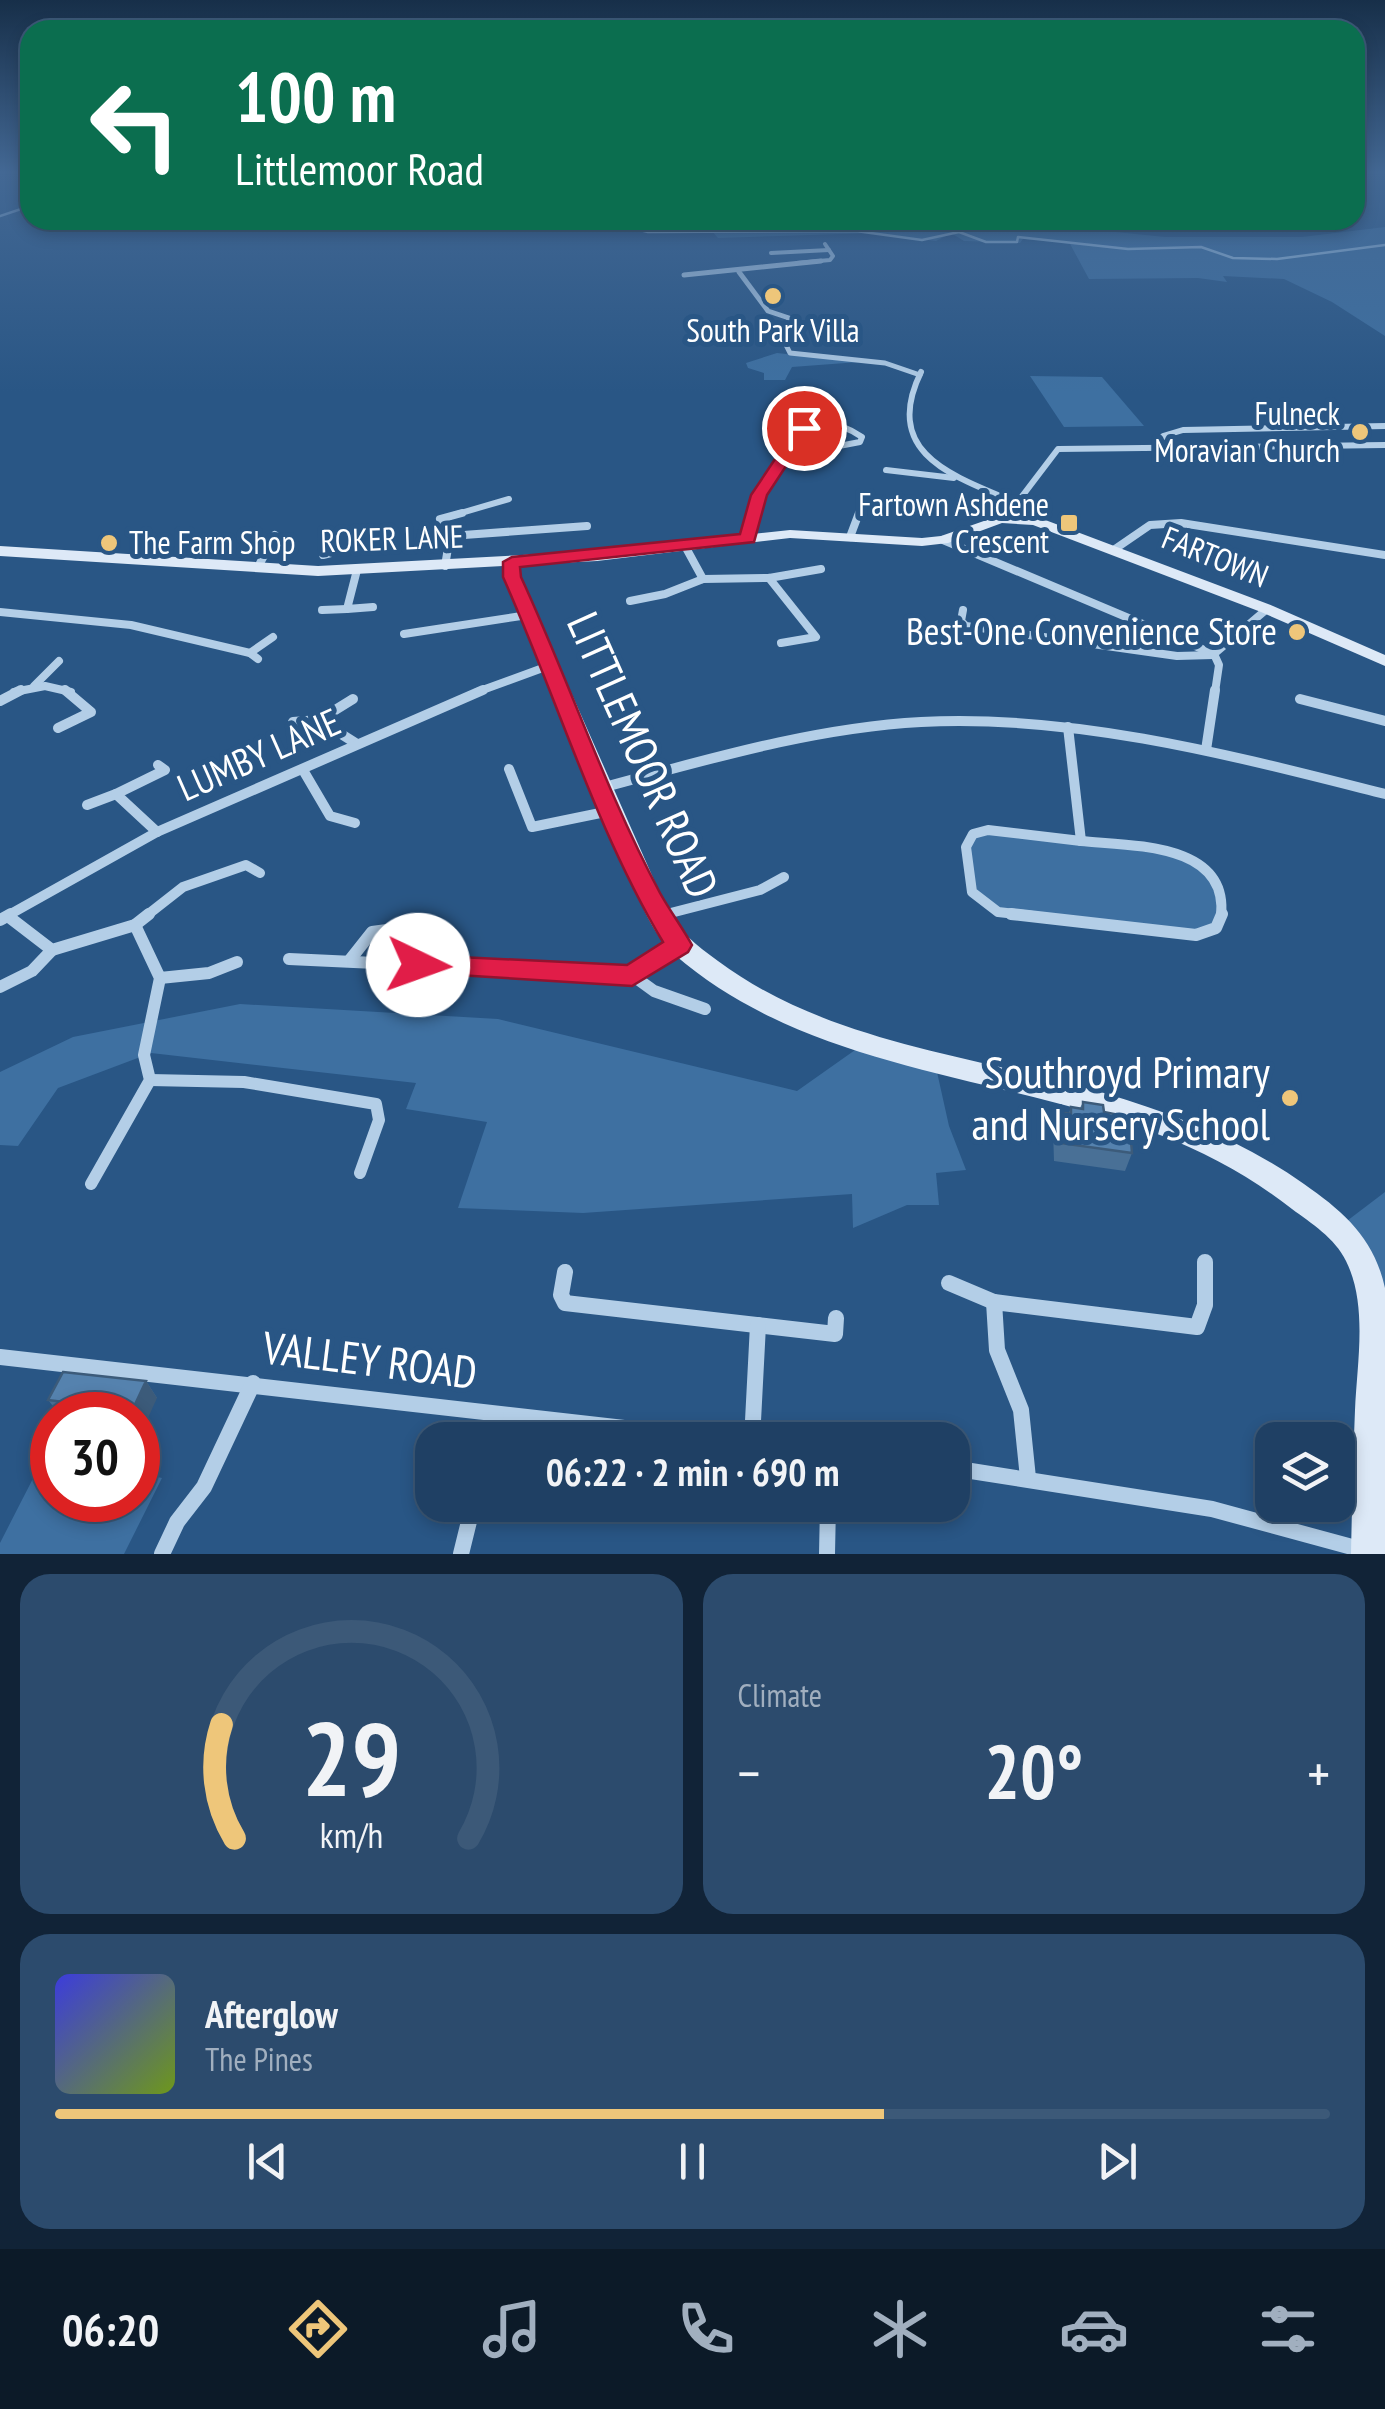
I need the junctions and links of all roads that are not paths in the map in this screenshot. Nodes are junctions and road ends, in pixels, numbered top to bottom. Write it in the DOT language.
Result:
graph roads {
  1 [pos="772,253"];
  2 [pos="739,272"];
  3 [pos="684,274"];
  4 [pos="1385,426"];
  5 [pos="793,443"];
  6 [pos="1385,446"];
  7 [pos="1165,447"];
  8 [pos="886,470"];
  9 [pos="960,479"];
  10 [pos="869,494"];
  11 [pos="509,499"];
  12 [pos="1019,511"];
  13 [pos="587,526"];
  14 [pos="275,535"];
  15 [pos="450,536"];
  16 [pos="850,536"];
  17 [pos="748,538"];
  18 [pos="943,540"];
  19 [pos="378,541"];
  20 [pos="685,546"];
  21 [pos="1115,549"];
  22 [pos="9,552"];
  23 [pos="1385,554"];
  24 [pos="320,562"];
  25 [pos="512,562"];
  26 [pos="0,566"];
  27 [pos="444,566"];
  28 [pos="258,567"];
  29 [pos="821,569"];
  30 [pos="357,570"];
  31 [pos="769,578"];
  32 [pos="703,579"];
  33 [pos="630,601"];
  34 [pos="373,607"];
  35 [pos="347,608"];
  36 [pos="322,610"];
  37 [pos="964,610"];
  38 [pos="1267,610"];
  39 [pos="0,612"];
  40 [pos="528,615"];
  41 [pos="404,634"];
  42 [pos="831,635"];
  43 [pos="273,637"];
  44 [pos="816,637"];
  45 [pos="780,644"];
  46 [pos="1214,654"];
  47 [pos="58,661"];
  48 [pos="1385,661"];
  49 [pos="552,665"];
  50 [pos="34,686"];
  51 [pos="5,689"];
  52 [pos="353,699"];
  53 [pos="1300,699"];
  54 [pos="0,701"];
  55 [pos="319,720"];
  56 [pos="1385,720"];
  57 [pos="293,722"];
  58 [pos="1068,727"];
  59 [pos="58,728"];
  60 [pos="356,744"];
  61 [pos="1206,750"];
  62 [pos="158,765"];
  63 [pos="509,769"];
  64 [pos="304,770"];
  65 [pos="116,794"];
  66 [pos="1385,794"];
  67 [pos="605,800"];
  68 [pos="87,804"];
  69 [pos="355,823"];
  70 [pos="157,832"];
  71 [pos="1080,841"];
  72 [pos="260,873"];
  73 [pos="784,876"];
  74 [pos="659,916"];
  75 [pos="4,919"];
  76 [pos="135,926"];
  77 [pos="679,945"];
  78 [pos="52,950"];
  79 [pos="289,959"];
  80 [pos="349,961"];
  81 [pos="237,962"];
  82 [pos="418,965"];
  83 [pos="632,976"];
  84 [pos="160,978"];
  85 [pos="0,987"];
  86 [pos="705,1008"];
  87 [pos="150,1080"];
  88 [pos="360,1173"];
  89 [pos="90,1184"];
  90 [pos="1205,1262"];
  91 [pos="565,1272"];
  92 [pos="949,1283"];
  93 [pos="994,1302"];
  94 [pos="836,1318"];
  95 [pos="758,1325"];
  96 [pos="0,1358"];
  97 [pos="253,1384"];
  98 [pos="496,1414"];
  99 [pos="1379,1417"];
  100 [pos="494,1422"];
  101 [pos="568,1422"];
  102 [pos="753,1422"];
  103 [pos="970,1470"];
  104 [pos="1028,1478"];
  105 [pos="469,1522"];
  106 [pos="828,1522"];
  107 [pos="1369,1553"];
  108 [pos="162,1554"];
  109 [pos="461,1554"];
  110 [pos="827,1554"];
  1 -- 2 [label="street"];
  2 -- 3 [label="street"];
  2 -- 9 [label="street"];
  4 -- 7 [label="street"];
  5 -- 5 [label="street"];
  5 -- 17 [label="street"];
  6 -- 7 [label="street"];
  7 -- 12 [label="street"];
  8 -- 9 [label="street"];
  9 -- 12 [label="street"];
  10 -- 16 [label="street"];
  11 -- 15 [label="street"];
  12 -- 18 [label="street, ROKER LANE"];
  12 -- 21 [label="street, FARTOWN"];
  13 -- 15 [label="street"];
  14 -- 28 [label="street"];
  15 -- 27 [label="street"];
  16 -- 17 [label="street, ROKER LANE"];
  16 -- 18 [label="street, ROKER LANE"];
  17 -- 20 [label="street, ROKER LANE"];
  18 -- 46 [label="street"];
  19 -- 24 [label="street"];
  20 -- 25 [label="street, ROKER LANE"];
  20 -- 32 [label="street"];
  21 -- 23 [label="street"];
  21 -- 38 [label="street, FARTOWN"];
  22 -- 26 [label="street"];
  22 -- 28 [label="street, ROKER LANE"];
  24 -- 28 [label="street, ROKER LANE"];
  24 -- 30 [label="street, ROKER LANE"];
  25 -- 27 [label="street, ROKER LANE"];
  25 -- 40 [label="street, LITTLEMOOR ROAD"];
  27 -- 30 [label="street, ROKER LANE"];
  29 -- 31 [label="street"];
  30 -- 35 [label="street"];
  31 -- 32 [label="street"];
  31 -- 44 [label="street"];
  32 -- 33 [label="street"];
  34 -- 35 [label="street"];
  35 -- 36 [label="street"];
  37 -- 46 [label="street"];
  38 -- 46 [label="street"];
  38 -- 48 [label="street, FARTOWN"];
  39 -- 43 [label="street"];
  40 -- 41 [label="street"];
  40 -- 49 [label="street, LITTLEMOOR ROAD"];
  42 -- 44 [label="street"];
  44 -- 45 [label="street"];
  46 -- 61 [label="street"];
  47 -- 50 [label="street"];
  49 -- 60 [label="street, LUMBY LANE"];
  49 -- 67 [label="street, LITTLEMOOR ROAD"];
  50 -- 51 [label="street"];
  50 -- 59 [label="street"];
  51 -- 54 [label="street"];
  52 -- 55 [label="street"];
  53 -- 56 [label="street"];
  55 -- 57 [label="street"];
  55 -- 60 [label="street"];
  58 -- 61 [label="street"];
  58 -- 67 [label="street"];
  58 -- 71 [label="street"];
  60 -- 64 [label="street, LUMBY LANE"];
  61 -- 66 [label="street"];
  62 -- 65 [label="street"];
  63 -- 67 [label="street"];
  64 -- 69 [label="street"];
  64 -- 70 [label="street, LUMBY LANE"];
  65 -- 68 [label="street"];
  65 -- 70 [label="street"];
  67 -- 74 [label="street, LITTLEMOOR ROAD"];
  70 -- 75 [label="street, LUMBY LANE"];
  71 -- 71 [label="street"];
  72 -- 76 [label="street"];
  73 -- 74 [label="street"];
  74 -- 77 [label="street, LITTLEMOOR ROAD"];
  75 -- 78 [label="street"];
  76 -- 78 [label="street"];
  76 -- 84 [label="street"];
  77 -- 83 [label="street"];
  77 -- 99 [label="street, LITTLEMOOR ROAD"];
  78 -- 85 [label="street"];
  79 -- 80 [label="street"];
  80 -- 82 [label="street"];
  80 -- 82 [label="street"];
  81 -- 84 [label="street"];
  82 -- 83 [label="street"];
  83 -- 86 [label="street"];
  84 -- 87 [label="street"];
  87 -- 88 [label="street"];
  87 -- 89 [label="street"];
  90 -- 93 [label="street"];
  91 -- 95 [label="street"];
  92 -- 93 [label="street"];
  93 -- 104 [label="street"];
  94 -- 95 [label="street"];
  95 -- 102 [label="street"];
  96 -- 97 [label="street, VALLEY ROAD"];
  97 -- 98 [label="street, VALLEY ROAD"];
  97 -- 108 [label="street"];
  98 -- 100 [label="street"];
  98 -- 101 [label="street, VALLEY ROAD"];
  99 -- 107 [label="street, LITTLEMOOR ROAD"];
  103 -- 104 [label="street"];
  104 -- 107 [label="street"];
  105 -- 109 [label="street"];
  106 -- 110 [label="street"];
}
